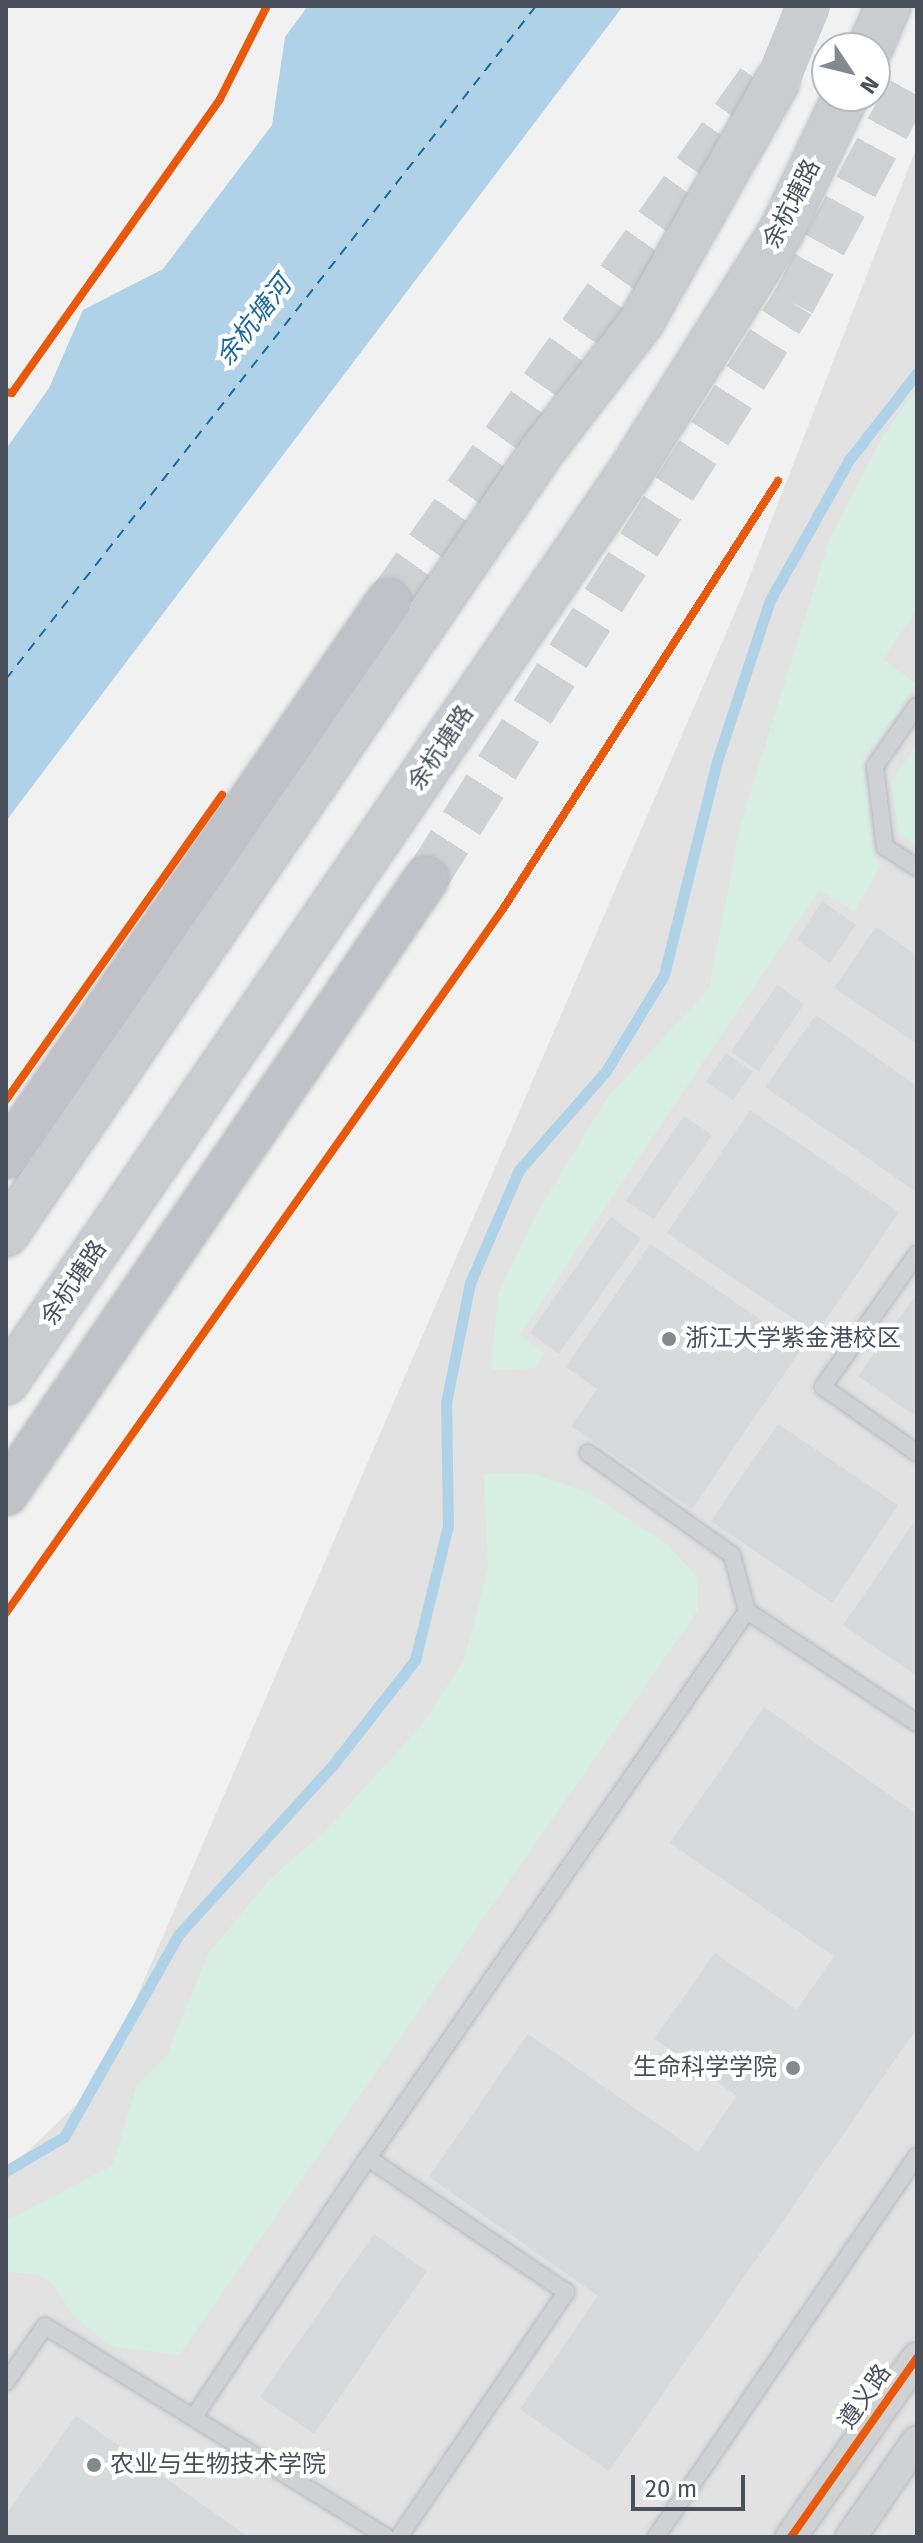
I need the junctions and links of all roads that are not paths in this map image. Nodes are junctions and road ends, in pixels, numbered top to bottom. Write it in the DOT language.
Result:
graph roads {
  1 [pos="808,6"];
  2 [pos="838,112"];
  3 [pos="389,601"];
  4 [pos="917,706"];
  5 [pos="917,868"];
  6 [pos="426,879"];
  7 [pos="6,1156"];
  8 [pos="6,1234"];
  9 [pos="917,1254"];
  10 [pos="6,1382"];
  11 [pos="588,1453"];
  12 [pos="917,1453"];
  13 [pos="6,1493"];
  14 [pos="747,1611"];
  15 [pos="917,1723"];
  16 [pos="917,2156"];
  17 [pos="368,2158"];
  18 [pos="917,2358"];
  19 [pos="6,2382"];
  20 [pos="195,2415"];
  21 [pos="870,2426"];
  22 [pos="914,2449"];
  23 [pos="386,2537"];
  24 [pos="399,2537"];
  25 [pos="656,2537"];
  26 [pos="791,2537"];
  27 [pos="851,2537"];
  1 -- 8 [label="main road, bridge"];
  2 -- 10 [label="main road, 余杭塘路"];
  3 -- 7 [label="highway"];
  4 -- 5 [label="lane"];
  6 -- 13 [label="highway"];
  9 -- 12 [label="lane"];
  11 -- 14 [label="lane"];
  14 -- 15 [label="lane"];
  14 -- 17 [label="lane"];
  16 -- 25 [label="lane"];
  17 -- 20 [label="lane"];
  17 -- 24 [label="lane"];
  18 -- 21 [label="street, 遵义路"];
  19 -- 20 [label="lane"];
  20 -- 23 [label="lane"];
  21 -- 22 [label="street"];
  21 -- 26 [label="street, 遵义路"];
  22 -- 27 [label="street"];
}
